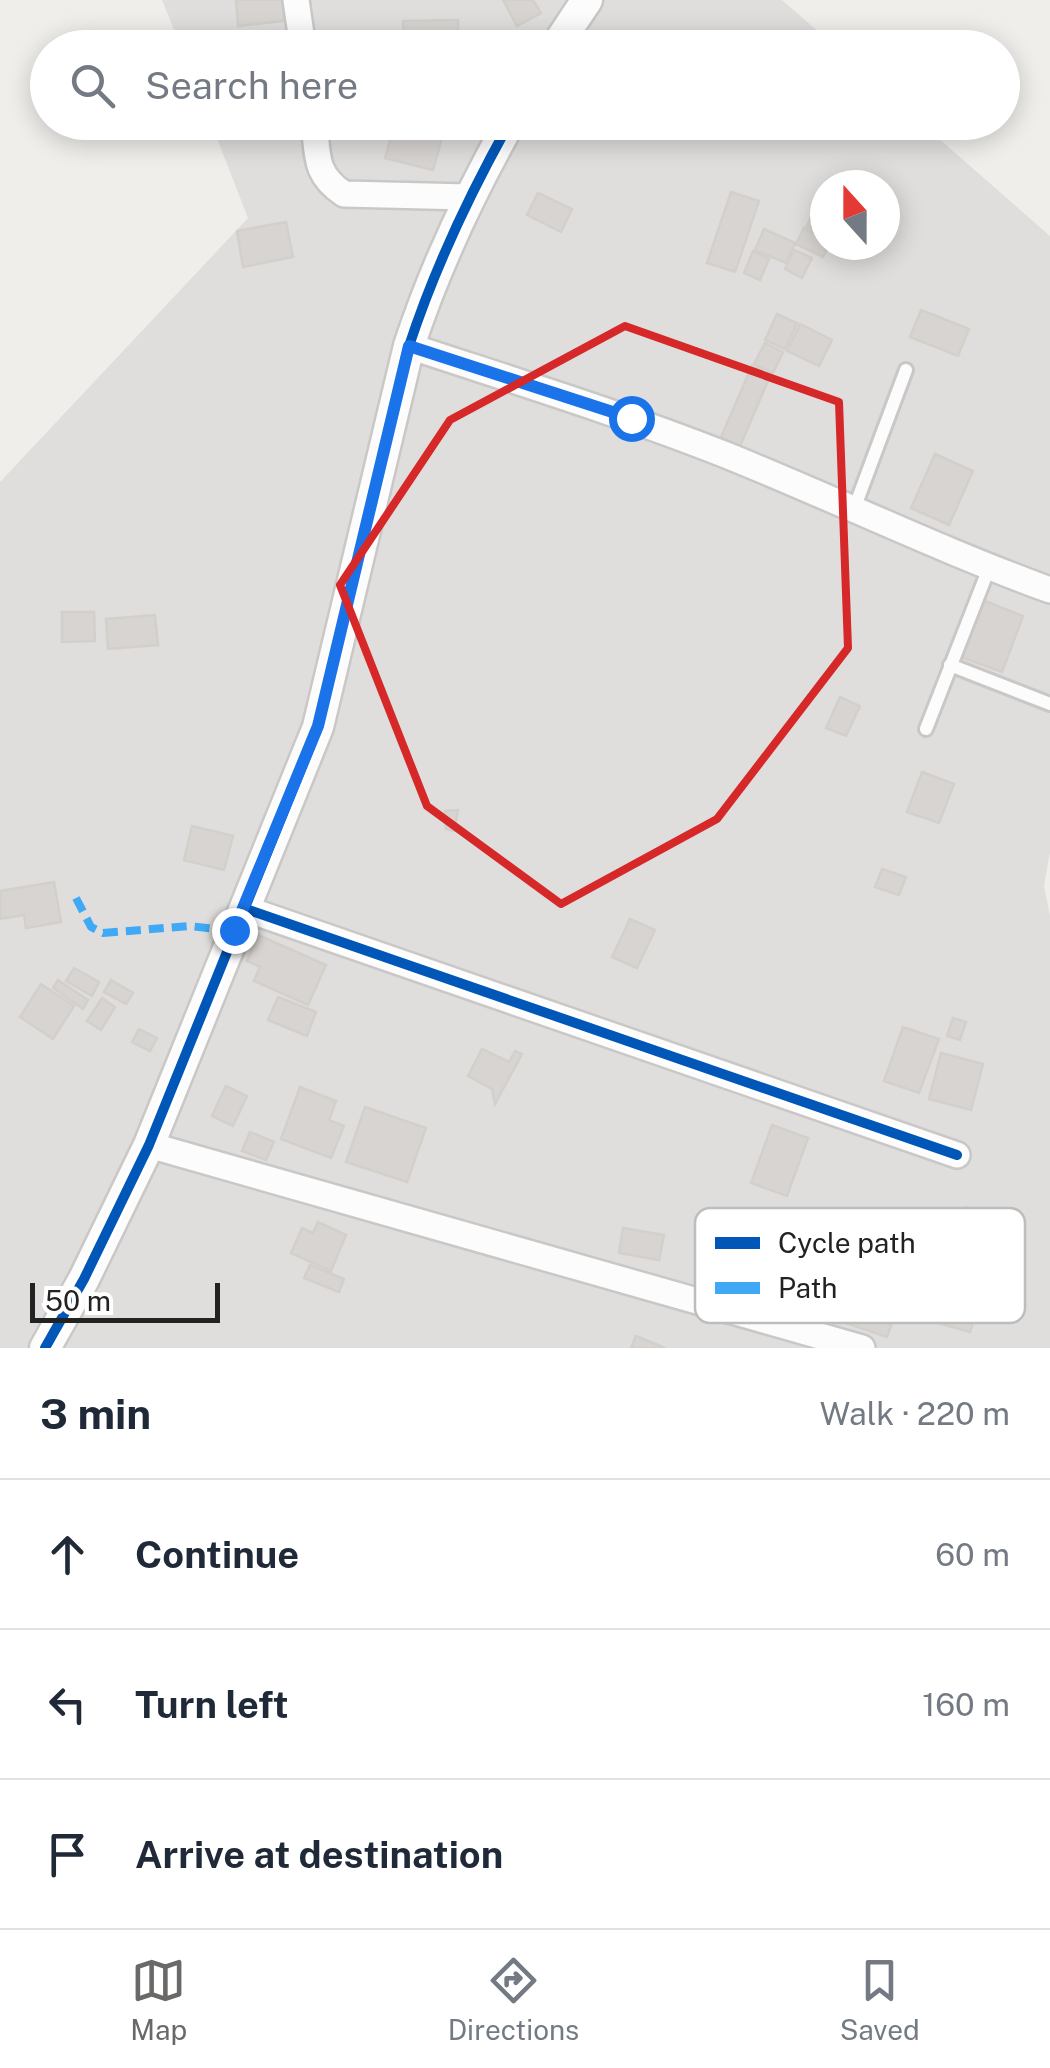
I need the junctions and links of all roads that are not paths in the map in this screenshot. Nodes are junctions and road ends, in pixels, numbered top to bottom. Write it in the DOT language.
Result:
graph roads {
  1 [pos="296,0"];
  2 [pos="586,0"];
  3 [pos="300,30"];
  4 [pos="566,30"];
  5 [pos="316,140"];
  6 [pos="500,140"];
  7 [pos="468,197"];
  8 [pos="409,346"];
  9 [pos="906,370"];
  10 [pos="854,509"];
  11 [pos="990,568"];
  12 [pos="1050,590"];
  13 [pos="950,665"];
  14 [pos="1050,704"];
  15 [pos="926,729"];
  16 [pos="243,908"];
  17 [pos="149,1145"];
  18 [pos="958,1155"];
  19 [pos="695,1300"];
  20 [pos="774,1323"];
  21 [pos="45,1348"];
  22 [pos="862,1348"];
  1 -- 3 [label="street"];
  2 -- 4 [label="street"];
  5 -- 7 [label="street"];
  6 -- 7 [label="street"];
  7 -- 8 [label="street"];
  8 -- 10 [label="street"];
  8 -- 16 [label="street"];
  9 -- 10 [label="lane"];
  10 -- 11 [label="street"];
  11 -- 12 [label="street"];
  11 -- 13 [label="lane"];
  13 -- 14 [label="lane"];
  13 -- 15 [label="lane"];
  16 -- 17 [label="street"];
  16 -- 18 [label="street"];
  17 -- 19 [label="street"];
  17 -- 21 [label="street"];
  20 -- 22 [label="street"];
}
